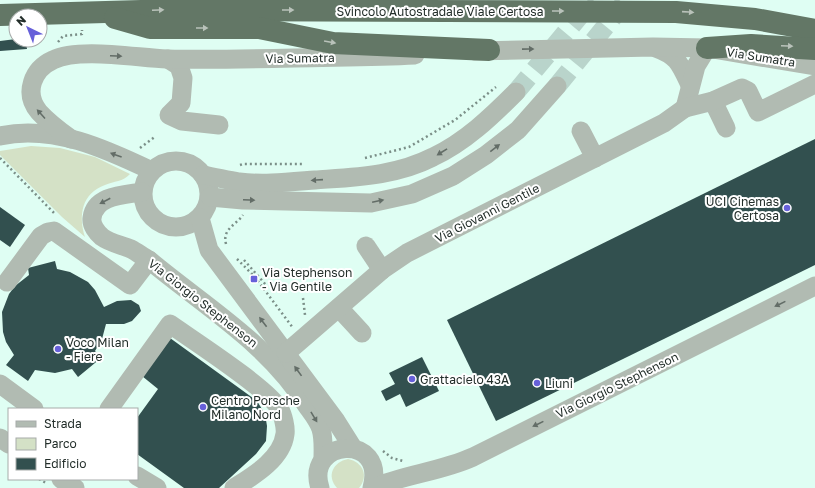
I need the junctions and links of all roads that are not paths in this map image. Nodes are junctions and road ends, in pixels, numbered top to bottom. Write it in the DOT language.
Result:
graph roads {
  1 [pos="0,9"];
  2 [pos="95,12"];
  3 [pos="63,14"];
  4 [pos="0,15"];
  5 [pos="48,16"];
  6 [pos="815,30"];
  7 [pos="652,47"];
  8 [pos="707,48"];
  9 [pos="815,49"];
  10 [pos="489,50"];
  11 [pos="168,58"];
  12 [pos="224,59"];
  13 [pos="815,66"];
  14 [pos="815,84"];
  15 [pos="690,85"];
  16 [pos="557,86"];
  17 [pos="516,92"];
  18 [pos="713,101"];
  19 [pos="685,108"];
  20 [pos="200,124"];
  21 [pos="220,125"];
  22 [pos="726,128"];
  23 [pos="581,131"];
  24 [pos="0,136"];
  25 [pos="71,139"];
  26 [pos="594,158"];
  27 [pos="152,171"];
  28 [pos="204,175"];
  29 [pos="142,192"];
  30 [pos="210,197"];
  31 [pos="200,218"];
  32 [pos="366,246"];
  33 [pos="149,260"];
  34 [pos="382,270"];
  35 [pos="7,282"];
  36 [pos="815,286"];
  37 [pos="339,308"];
  38 [pos="362,333"];
  39 [pos="286,353"];
  40 [pos="0,384"];
  41 [pos="300,394"];
  42 [pos="33,408"];
  43 [pos="110,408"];
  44 [pos="280,409"];
  45 [pos="353,448"];
  46 [pos="324,460"];
  47 [pos="373,465"];
  48 [pos="411,467"];
  49 [pos="138,477"];
  50 [pos="63,480"];
  51 [pos="75,488"];
  52 [pos="158,488"];
  53 [pos="234,488"];
  54 [pos="320,488"];
  55 [pos="372,488"];
  1 -- 3 [label="highway"];
  2 -- 3 [label="highway, Svincolo Autostradale Viale Certosa"];
  2 -- 6 [label="highway, Svincolo Autostradale Viale Certosa, one-way"];
  2 -- 10 [label="highway, one-way"];
  3 -- 4 [label="highway"];
  3 -- 5 [label="highway"];
  7 -- 8 [label="street, Via Sumatra"];
  10 -- 7 [label="street, Via Sumatra, one-way"];
  7 -- 15 [label="street"];
  8 -- 9 [label="highway, one-way"];
  8 -- 13 [label="street, Via Sumatra"];
  8 -- 15 [label="street"];
  10 -- 12 [label="street, Via Sumatra"];
  11 -- 12 [label="street, Via Sumatra"];
  11 -- 20 [label="street"];
  25 -- 11 [label="street, Via Sumatra, one-way"];
  12 -- 20 [label="street"];
  14 -- 18 [label="street, Via Giovanni Gentile"];
  15 -- 19 [label="street"];
  30 -- 16 [label="street, one-way"];
  17 -- 28 [label="street, one-way"];
  18 -- 19 [label="street, Via Giovanni Gentile"];
  18 -- 22 [label="street"];
  19 -- 26 [label="street, Via Giovanni Gentile"];
  20 -- 21 [label="street"];
  23 -- 26 [label="street"];
  24 -- 25 [label="street"];
  27 -- 25 [label="street, one-way"];
  26 -- 34 [label="street, Via Giovanni Gentile"];
  27 -- 28 [label="street"];
  27 -- 29 [label="street"];
  28 -- 30 [label="street"];
  29 -- 31 [label="street"];
  29 -- 33 [label="street, Via Giorgio Stephenson, one-way"];
  30 -- 31 [label="street"];
  39 -- 31 [label="street, Via Giorgio Stephenson, one-way"];
  32 -- 34 [label="street"];
  33 -- 35 [label="street"];
  33 -- 41 [label="street, Via Giorgio Stephenson"];
  34 -- 37 [label="street, Via Giovanni Gentile"];
  36 -- 48 [label="street, Via Giorgio Stephenson, one-way"];
  37 -- 38 [label="street"];
  37 -- 39 [label="street, Via Giovanni Gentile"];
  45 -- 39 [label="street, Via Giorgio Stephenson, one-way"];
  40 -- 42 [label="street"];
  41 -- 44 [label="street"];
  41 -- 46 [label="street, Via Giorgio Stephenson, one-way"];
  43 -- 44 [label="street"];
  44 -- 53 [label="street"];
  45 -- 46 [label="street"];
  45 -- 47 [label="street, Via Giorgio Stephenson"];
  46 -- 54 [label="street"];
  47 -- 48 [label="street, Via Giorgio Stephenson"];
  47 -- 55 [label="street"];
  48 -- 55 [label="street, Via Giorgio Stephenson"];
  49 -- 52 [label="street"];
  50 -- 51 [label="street"];
}
